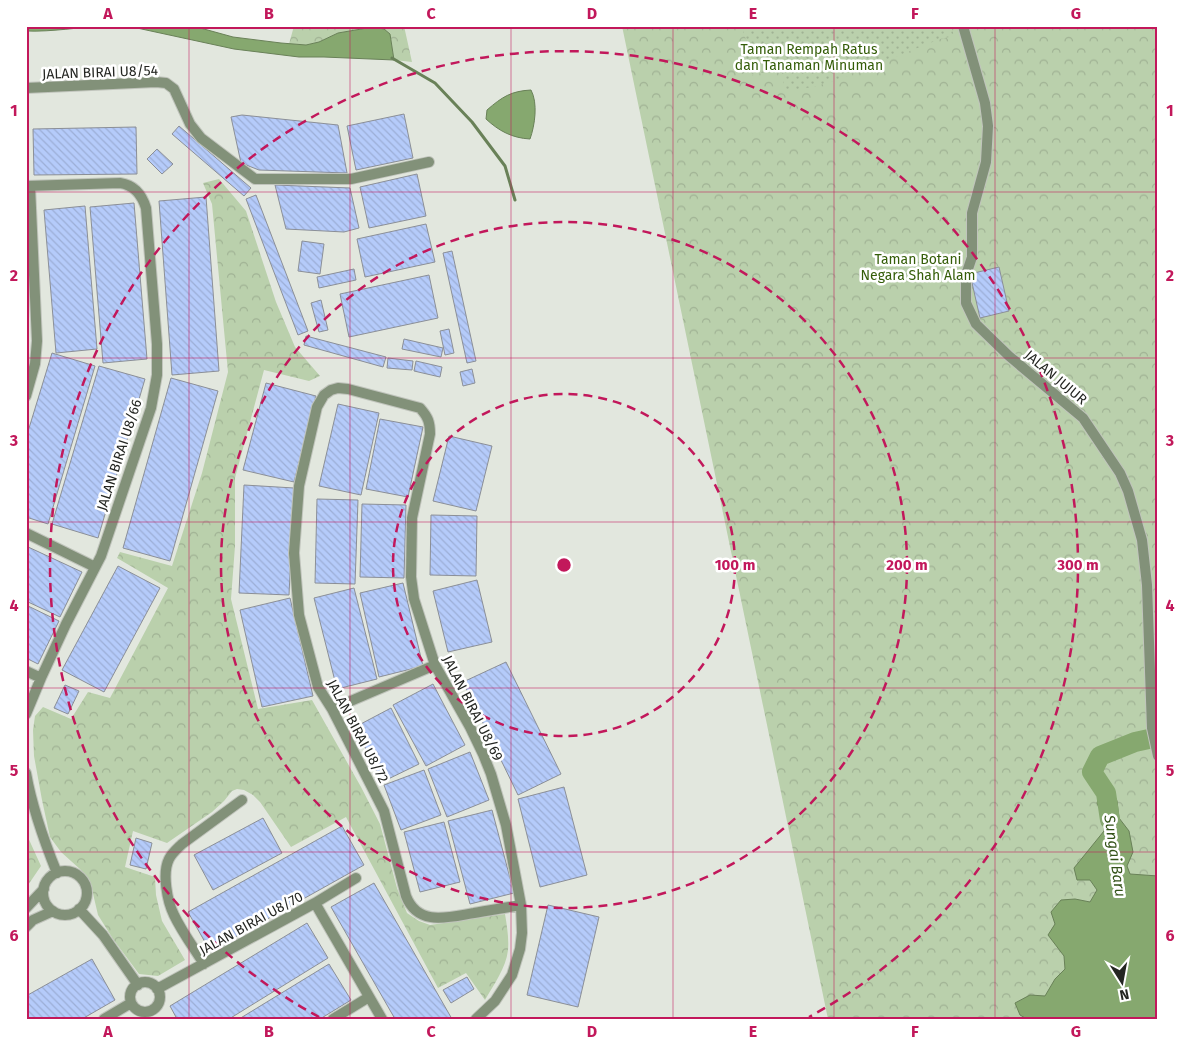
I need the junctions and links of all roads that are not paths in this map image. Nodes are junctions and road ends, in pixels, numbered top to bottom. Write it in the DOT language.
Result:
graph roads {
  1 [pos="962,26"];
  2 [pos="26,88"];
  3 [pos="429,162"];
  4 [pos="28,186"];
  5 [pos="26,396"];
  6 [pos="382,398"];
  7 [pos="26,534"];
  8 [pos="95,567"];
  9 [pos="435,665"];
  10 [pos="26,671"];
  11 [pos="41,678"];
  12 [pos="332,709"];
  13 [pos="26,714"];
  14 [pos="1157,752"];
  15 [pos="26,773"];
  16 [pos="242,800"];
  17 [pos="57,873"];
  18 [pos="356,878"];
  19 [pos="44,888"];
  20 [pos="314,903"];
  21 [pos="521,905"];
  22 [pos="26,908"];
  23 [pos="79,909"];
  24 [pos="54,911"];
  25 [pos="26,927"];
  26 [pos="204,964"];
  27 [pos="138,985"];
  28 [pos="157,989"];
  29 [pos="369,997"];
  30 [pos="132,1003"];
  31 [pos="140,1015"];
  32 [pos="154,1015"];
  33 [pos="104,1019"];
  34 [pos="333,1019"];
  35 [pos="382,1019"];
  36 [pos="476,1019"];
  1 -- 14 [label="street, JALAN JUJUR"];
  2 -- 3 [label="street, JALAN BIRAI U8/54"];
  4 -- 5 [label="street"];
  4 -- 8 [label="street, JALAN BIRAI U8/66"];
  6 -- 9 [label="street, JALAN BIRAI U8/69"];
  6 -- 12 [label="street, JALAN BIRAI U8/72"];
  7 -- 8 [label="street"];
  8 -- 11 [label="street, JALAN BIRAI U8/66"];
  9 -- 12 [label="street"];
  9 -- 21 [label="street, JALAN BIRAI U8/69"];
  10 -- 11 [label="street"];
  11 -- 13 [label="street, JALAN BIRAI U8/66"];
  12 -- 21 [label="street, JALAN BIRAI U8/72"];
  15 -- 17 [label="street"];
  16 -- 26 [label="street"];
  17 -- 19 [label="street"];
  17 -- 23 [label="street"];
  18 -- 20 [label="street, JALAN BIRAI U8/70"];
  19 -- 22 [label="street"];
  19 -- 24 [label="street"];
  20 -- 26 [label="street, JALAN BIRAI U8/70"];
  20 -- 29 [label="street"];
  21 -- 36 [label="street, JALAN BIRAI U8/69"];
  23 -- 24 [label="street"];
  23 -- 27 [label="street"];
  24 -- 25 [label="street"];
  26 -- 28 [label="street, JALAN BIRAI U8/70"];
  27 -- 28 [label="street"];
  27 -- 30 [label="street"];
  28 -- 32 [label="street"];
  29 -- 34 [label="street"];
  29 -- 35 [label="street"];
  30 -- 31 [label="street"];
  30 -- 33 [label="street"];
  31 -- 32 [label="street"];
}
